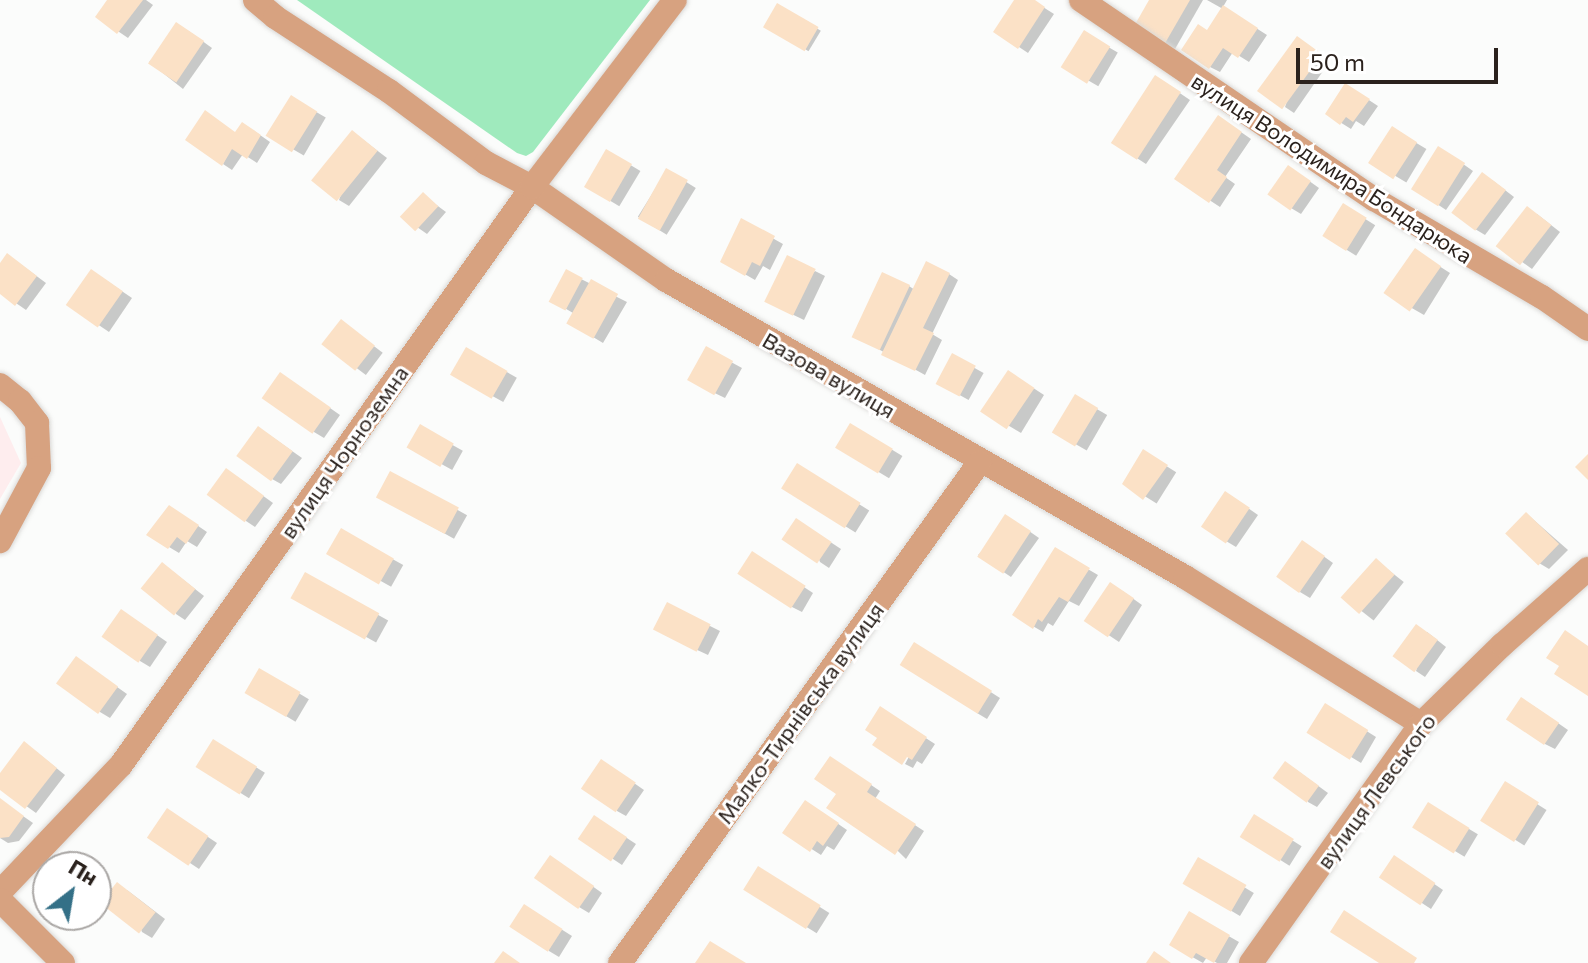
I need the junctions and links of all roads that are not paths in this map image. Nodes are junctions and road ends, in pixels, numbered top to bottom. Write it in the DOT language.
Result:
graph roads {
  1 [pos="255,0"];
  2 [pos="675,0"];
  3 [pos="1081,0"];
  4 [pos="532,187"];
  5 [pos="1588,329"];
  6 [pos="0,385"];
  7 [pos="979,463"];
  8 [pos="0,541"];
  9 [pos="1588,569"];
  10 [pos="1421,724"];
  11 [pos="0,892"];
  12 [pos="0,900"];
  13 [pos="63,963"];
  14 [pos="620,963"];
  15 [pos="1251,963"];
  1 -- 4 [label="street, Вазова вулиця"];
  2 -- 4 [label="street, вулиця Чорноземна"];
  3 -- 5 [label="street, вулиця Володимира Бондарюка"];
  4 -- 7 [label="street, Вазова вулиця"];
  4 -- 11 [label="street, вулиця Чорноземна"];
  6 -- 8 [label="street"];
  7 -- 10 [label="street, Вазова вулиця"];
  7 -- 14 [label="street, Малко-Тирнівська вулиця"];
  9 -- 10 [label="street, вулиця Левського"];
  10 -- 15 [label="street, вулиця Левського"];
  12 -- 13 [label="street"];
}
